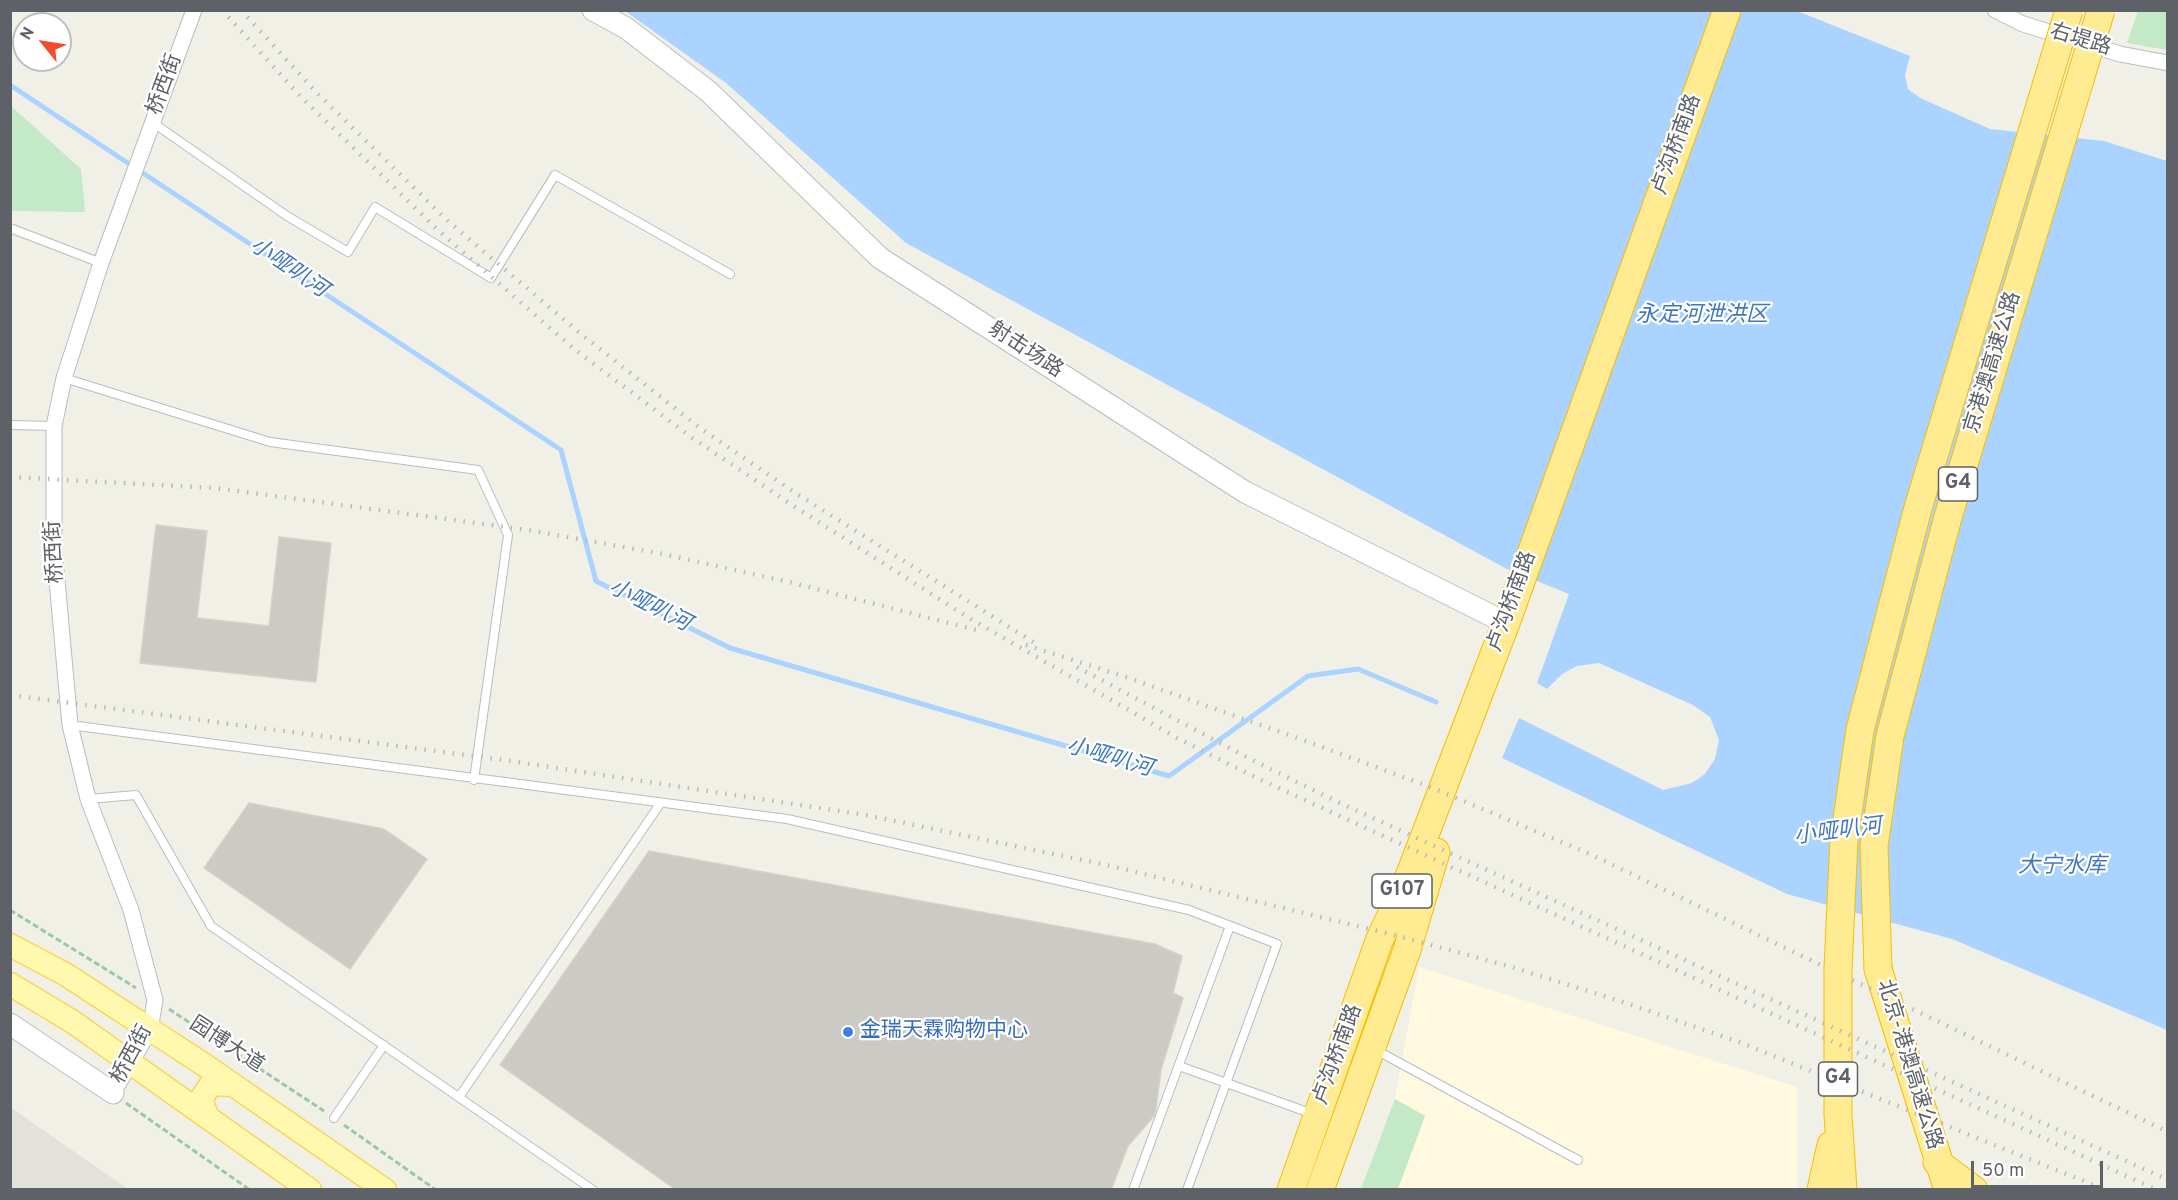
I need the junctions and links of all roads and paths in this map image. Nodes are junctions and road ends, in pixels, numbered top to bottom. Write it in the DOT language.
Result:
graph roads {
  1 [pos="194,10"];
  2 [pos="593,10"];
  3 [pos="1727,10"];
  4 [pos="1740,10"];
  5 [pos="1995,10"];
  6 [pos="2069,10"];
  7 [pos="2101,10"];
  8 [pos="2168,63"];
  9 [pos="152,122"];
  10 [pos="10,228"];
  11 [pos="101,262"];
  12 [pos="730,274"];
  13 [pos="64,378"];
  14 [pos="10,425"];
  15 [pos="54,426"];
  16 [pos="1522,594"];
  17 [pos="1506,623"];
  18 [pos="70,725"];
  19 [pos="474,780"];
  20 [pos="88,799"];
  21 [pos="660,804"];
  22 [pos="10,910"];
  23 [pos="1230,926"];
  24 [pos="10,945"];
  25 [pos="1878,969"];
  26 [pos="10,984"];
  27 [pos="155,1000"];
  28 [pos="10,1024"];
  29 [pos="150,1030"];
  30 [pos="384,1045"];
  31 [pos="1372,1048"];
  32 [pos="133,1064"];
  33 [pos="1179,1066"];
  34 [pos="1226,1082"];
  35 [pos="233,1085"];
  36 [pos="113,1093"];
  37 [pos="459,1097"];
  38 [pos="1838,1114"];
  39 [pos="1317,1115"];
  40 [pos="208,1118"];
  41 [pos="334,1118"];
  42 [pos="1578,1160"];
  43 [pos="1937,1162"];
  44 [pos="250,1190"];
  45 [pos="310,1190"];
  46 [pos="384,1190"];
  47 [pos="436,1190"];
  48 [pos="593,1190"];
  49 [pos="1134,1190"];
  50 [pos="1186,1190"];
  51 [pos="1291,1190"];
  52 [pos="1320,1190"];
  53 [pos="1821,1190"];
  54 [pos="1843,1190"];
  55 [pos="1948,1190"];
  56 [pos="1974,1190"];
  1 -- 9 [label="street, 桥西街"];
  2 -- 17 [label="street, 射击场路"];
  3 -- 16 [label="highway, 卢沟桥南路 / G107"];
  4 -- 16 [label="highway, 卢沟桥南路 / G107"];
  5 -- 8 [label="street, 右堤路"];
  6 -- 38 [label="highway, 京港澳高速公路 / G4, bridge"];
  7 -- 25 [label="highway, 京港澳高速公路 / G4, bridge"];
  9 -- 11 [label="street, 桥西街"];
  9 -- 12 [label="lane"];
  10 -- 11 [label="lane"];
  11 -- 13 [label="street, 桥西街"];
  13 -- 15 [label="street, 桥西街"];
  13 -- 19 [label="lane"];
  14 -- 15 [label="lane"];
  15 -- 18 [label="street, 桥西街"];
  16 -- 17 [label="highway, 卢沟桥南路 / G107"];
  16 -- 31 [label="highway, 卢沟桥南路 / G107"];
  17 -- 39 [label="highway, 卢沟桥南路 / G107"];
  18 -- 19 [label="lane"];
  18 -- 20 [label="street, 桥西街"];
  19 -- 21 [label="lane"];
  20 -- 27 [label="street, 桥西街"];
  20 -- 30 [label="lane"];
  21 -- 23 [label="lane"];
  21 -- 37 [label="lane"];
  22 -- 27 [label="path, 园博大道"];
  23 -- 33 [label="lane"];
  23 -- 34 [label="lane"];
  24 -- 29 [label="main road, 园博大道"];
  25 -- 43 [label="highway, 北京-港澳高速公路 / G4"];
  26 -- 32 [label="main road"];
  27 -- 29 [label="street, 桥西街"];
  27 -- 41 [label="path, 园博大道"];
  28 -- 36 [label="street"];
  29 -- 32 [label="street, 桥西街"];
  29 -- 35 [label="main road, 园博大道"];
  30 -- 37 [label="lane"];
  30 -- 41 [label="lane"];
  31 -- 42 [label="lane"];
  31 -- 52 [label="highway, 卢沟桥南路 / G107"];
  32 -- 36 [label="street, 桥西街"];
  32 -- 40 [label="main road"];
  33 -- 34 [label="lane"];
  33 -- 49 [label="lane"];
  34 -- 39 [label="lane"];
  34 -- 50 [label="lane"];
  35 -- 40 [label="main road"];
  35 -- 46 [label="main road, 园博大道"];
  36 -- 44 [label="path"];
  37 -- 48 [label="lane"];
  38 -- 53 [label="highway"];
  38 -- 54 [label="highway, G4"];
  39 -- 51 [label="highway, 卢沟桥南路 / G107"];
  40 -- 45 [label="main road"];
  41 -- 47 [label="path, 园博大道"];
  43 -- 55 [label="highway, 北京-港澳高速公路 / G4"];
  43 -- 56 [label="highway, 北京-港澳高速公路"];
}
